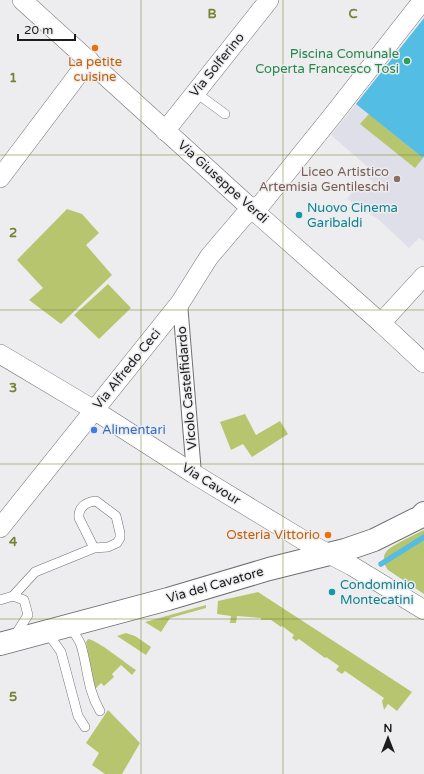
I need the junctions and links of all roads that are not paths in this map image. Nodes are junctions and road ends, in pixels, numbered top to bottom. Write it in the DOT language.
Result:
graph roads {
  1 [pos="22,0"];
  2 [pos="269,0"];
  3 [pos="423,0"];
  4 [pos="89,60"];
  5 [pos="195,92"];
  6 [pos="225,114"];
  7 [pos="165,130"];
  8 [pos="0,178"];
  9 [pos="253,210"];
  10 [pos="424,276"];
  11 [pos="180,303"];
  12 [pos="381,323"];
  13 [pos="0,354"];
  14 [pos="424,363"];
  15 [pos="94,410"];
  16 [pos="194,474"];
  17 [pos="424,513"];
  18 [pos="3,518"];
  19 [pos="94,548"];
  20 [pos="328,554"];
  21 [pos="13,596"];
  22 [pos="0,600"];
  23 [pos="424,610"];
  24 [pos="69,626"];
  25 [pos="47,632"];
  26 [pos="6,643"];
  27 [pos="100,711"];
  28 [pos="85,727"];
  1 -- 4 [label="street, Via Giuseppe Verdi"];
  2 -- 5 [label="street, Via Solferino"];
  3 -- 9 [label="street, Via Alfredo Ceci"];
  4 -- 7 [label="street, Via Giuseppe Verdi"];
  4 -- 8 [label="street"];
  5 -- 6 [label="lane"];
  5 -- 7 [label="street, Via Solferino"];
  7 -- 9 [label="street, Via Giuseppe Verdi"];
  9 -- 11 [label="street, Via Alfredo Ceci"];
  9 -- 12 [label="street, Via Giuseppe Verdi"];
  10 -- 12 [label="street"];
  11 -- 15 [label="street, Via Alfredo Ceci"];
  11 -- 16 [label="street, Vicolo Castelfidardo"];
  12 -- 14 [label="street, Via Giuseppe Verdi"];
  13 -- 15 [label="street, Via Cavour"];
  15 -- 16 [label="street, Via Cavour"];
  15 -- 18 [label="street, Via Alfredo Ceci"];
  16 -- 20 [label="street, Via Cavour"];
  17 -- 20 [label="main road, Via del Cavatore"];
  19 -- 19 [label="lane"];
  19 -- 21 [label="lane"];
  20 -- 23 [label="street, Via Cavour"];
  20 -- 24 [label="main road, Via del Cavatore"];
  21 -- 22 [label="lane"];
  21 -- 26 [label="lane"];
  24 -- 25 [label="main road, Via del Cavatore"];
  24 -- 27 [label="lane"];
  25 -- 26 [label="main road, Via del Cavatore"];
  25 -- 28 [label="lane"];
}
